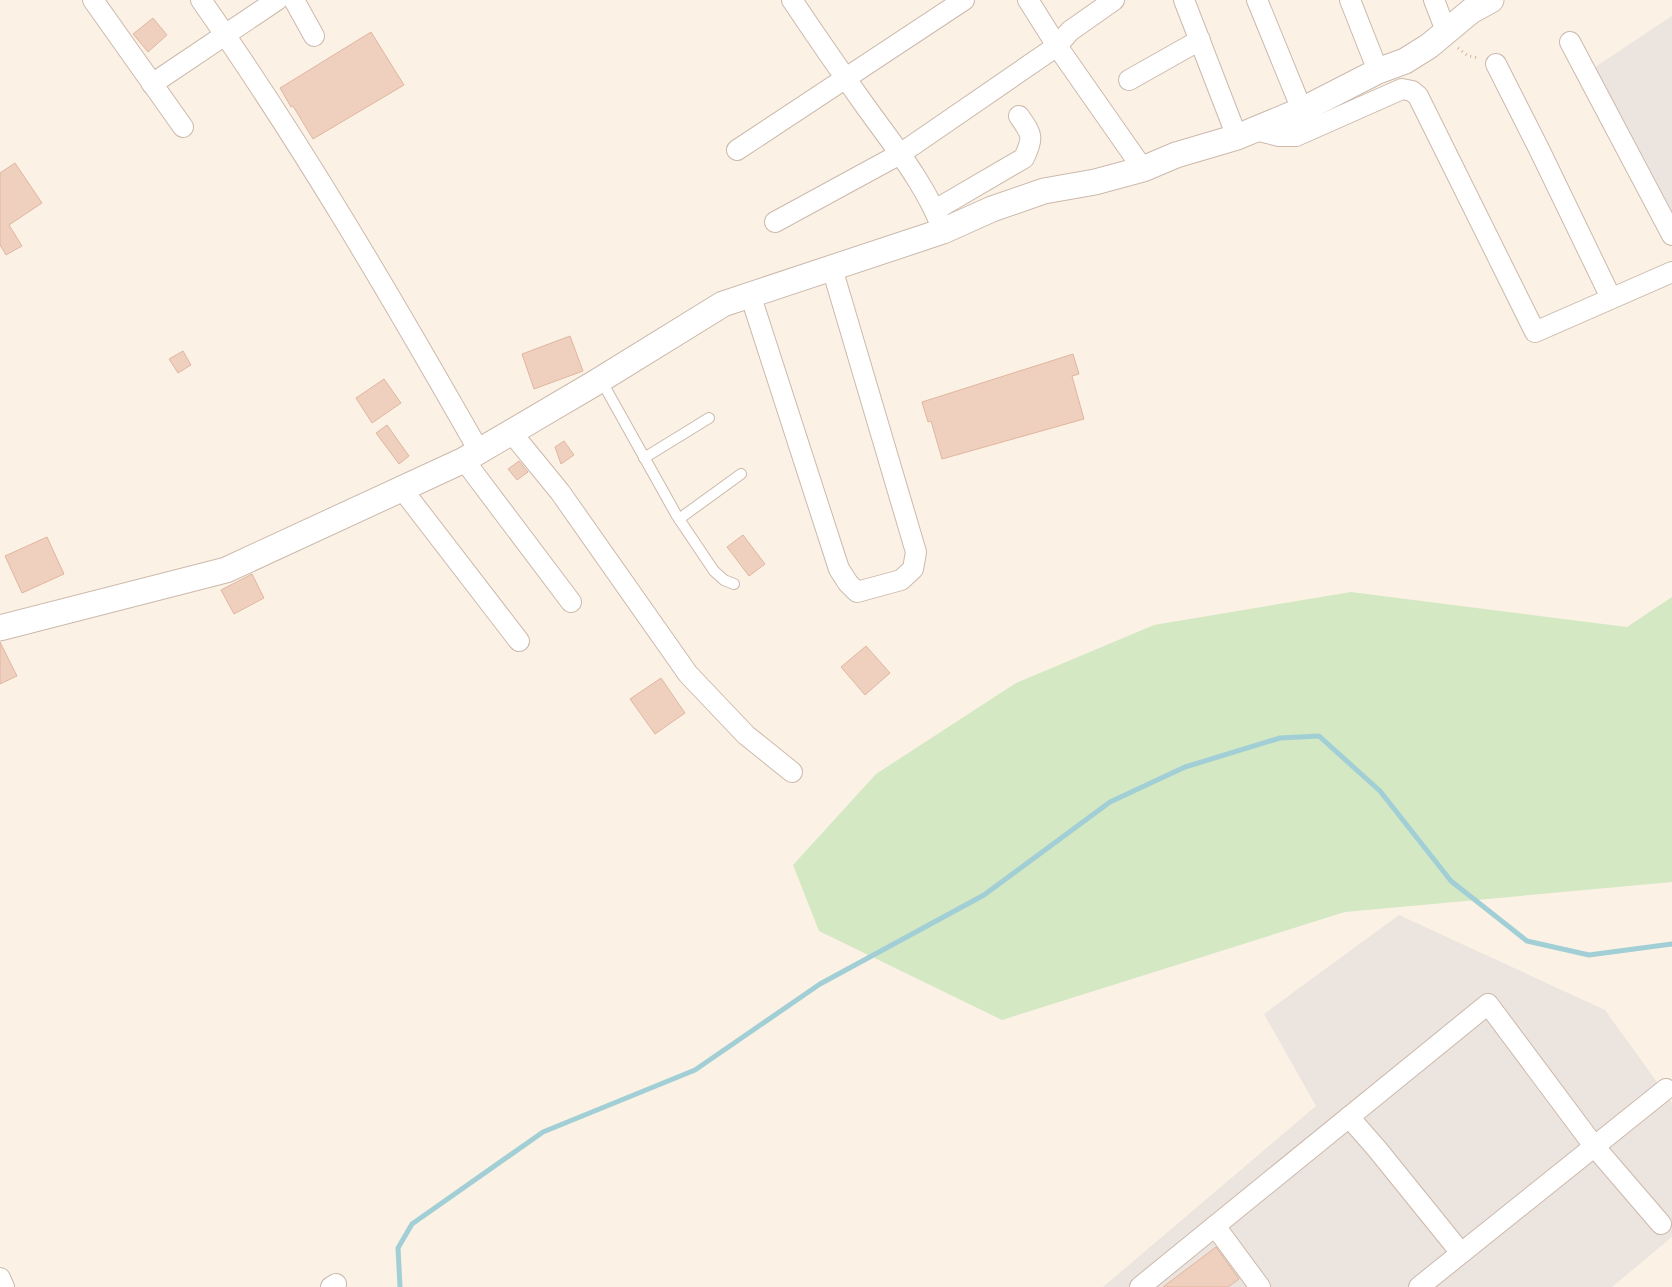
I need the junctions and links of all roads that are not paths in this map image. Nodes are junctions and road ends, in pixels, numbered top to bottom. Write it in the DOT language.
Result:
graph roads {
  1 [pos="93,0"];
  2 [pos="201,0"];
  3 [pos="278,0"];
  4 [pos="294,0"];
  5 [pos="964,0"];
  6 [pos="1028,0"];
  7 [pos="1114,0"];
  8 [pos="1184,0"];
  9 [pos="1257,0"];
  10 [pos="1350,0"];
  11 [pos="1434,0"];
  12 [pos="1491,0"];
  13 [pos="801,3"];
  14 [pos="1443,33"];
  15 [pos="226,35"];
  16 [pos="314,36"];
  17 [pos="1200,40"];
  18 [pos="1570,42"];
  19 [pos="1057,46"];
  20 [pos="1496,64"];
  21 [pos="1378,71"];
  22 [pos="845,78"];
  23 [pos="1129,80"];
  24 [pos="152,84"];
  25 [pos="1302,110"];
  26 [pos="1019,116"];
  27 [pos="183,127"];
  28 [pos="1246,133"];
  29 [pos="737,150"];
  30 [pos="900,154"];
  31 [pos="1143,169"];
  32 [pos="939,221"];
  33 [pos="775,222"];
  34 [pos="1672,235"];
  35 [pos="832,268"];
  36 [pos="1672,272"];
  37 [pos="750,294"];
  38 [pos="1611,298"];
  39 [pos="601,380"];
  40 [pos="709,418"];
  41 [pos="511,432"];
  42 [pos="471,455"];
  43 [pos="644,458"];
  44 [pos="741,474"];
  45 [pos="402,489"];
  46 [pos="679,519"];
  47 [pos="734,584"];
  48 [pos="571,602"];
  49 [pos="0,628"];
  50 [pos="519,641"];
  51 [pos="792,772"];
  52 [pos="1666,1089"];
  53 [pos="1349,1117"];
  54 [pos="1594,1146"];
  55 [pos="1661,1224"];
  56 [pos="1214,1226"];
  57 [pos="1461,1254"];
  58 [pos="0,1278"];
  59 [pos="4,1287"];
  60 [pos="1140,1287"];
  61 [pos="1260,1287"];
  62 [pos="1419,1287"];
  1 -- 24 [label="street"];
  2 -- 15 [label="street"];
  3 -- 15 [label="street"];
  4 -- 16 [label="street"];
  5 -- 22 [label="street"];
  6 -- 19 [label="street"];
  7 -- 19 [label="street"];
  8 -- 17 [label="street"];
  9 -- 25 [label="street"];
  10 -- 21 [label="street"];
  11 -- 14 [label="street"];
  12 -- 14 [label="street"];
  13 -- 22 [label="street"];
  14 -- 21 [label="street"];
  15 -- 24 [label="street"];
  15 -- 42 [label="street"];
  17 -- 23 [label="street"];
  17 -- 28 [label="street"];
  18 -- 34 [label="street"];
  19 -- 30 [label="street"];
  19 -- 31 [label="street"];
  20 -- 38 [label="street"];
  21 -- 25 [label="street"];
  22 -- 29 [label="street"];
  22 -- 30 [label="street"];
  24 -- 27 [label="street"];
  25 -- 28 [label="street"];
  26 -- 32 [label="street"];
  28 -- 31 [label="street"];
  28 -- 38 [label="street"];
  30 -- 32 [label="street"];
  30 -- 33 [label="street"];
  31 -- 32 [label="street"];
  32 -- 35 [label="street"];
  35 -- 37 [label="street"];
  35 -- 37 [label="street"];
  36 -- 38 [label="street"];
  37 -- 39 [label="street"];
  39 -- 41 [label="street"];
  39 -- 43 [label="lane"];
  40 -- 43 [label="lane"];
  41 -- 42 [label="street"];
  41 -- 51 [label="street"];
  42 -- 45 [label="street"];
  42 -- 48 [label="street"];
  43 -- 46 [label="lane"];
  44 -- 46 [label="lane"];
  45 -- 49 [label="street"];
  45 -- 50 [label="street"];
  46 -- 47 [label="lane"];
  52 -- 54 [label="street"];
  53 -- 54 [label="street"];
  53 -- 56 [label="street"];
  53 -- 57 [label="street"];
  54 -- 55 [label="street"];
  54 -- 57 [label="street"];
  56 -- 60 [label="street"];
  56 -- 61 [label="street"];
  57 -- 62 [label="street"];
  58 -- 59 [label="street"];
}
